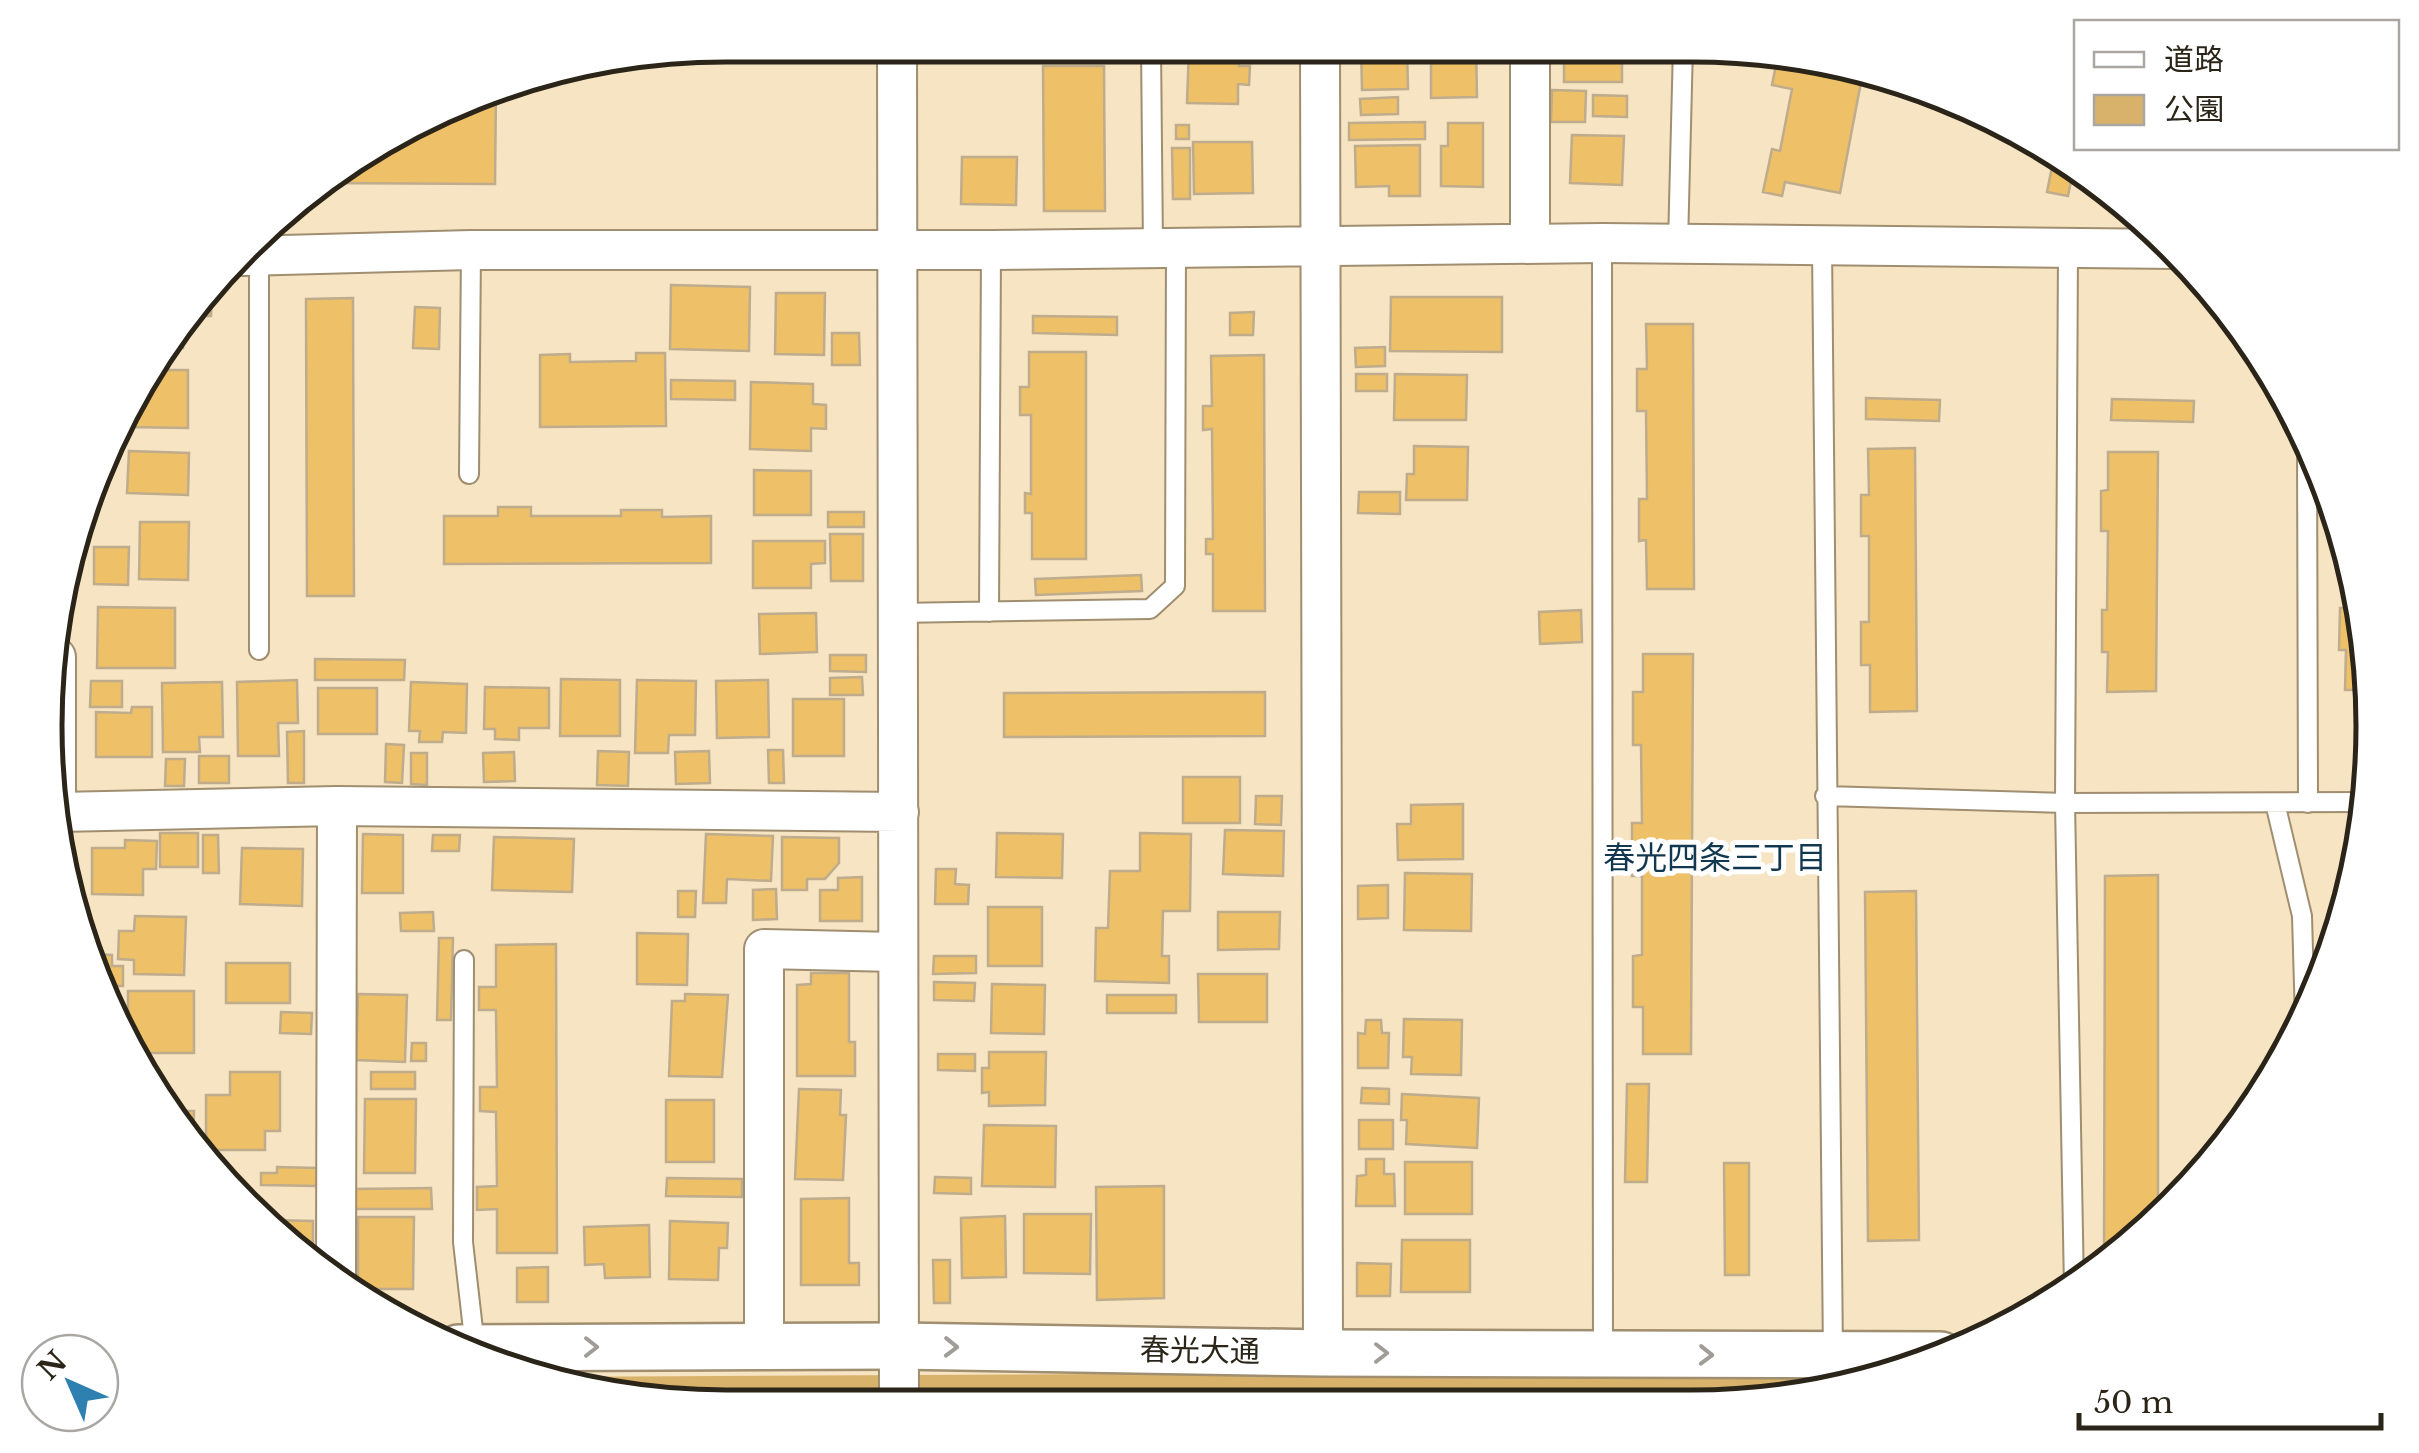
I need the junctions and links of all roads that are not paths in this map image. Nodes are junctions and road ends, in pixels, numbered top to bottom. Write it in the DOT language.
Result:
graph roads {
  1 [pos="897,62"];
  2 [pos="1151,62"];
  3 [pos="1320,62"];
  4 [pos="1530,62"];
  5 [pos="1683,62"];
  6 [pos="1602,242"];
  7 [pos="1530,243"];
  8 [pos="1678,244"];
  9 [pos="1822,246"];
  10 [pos="1165,248"];
  11 [pos="1322,248"];
  12 [pos="2154,249"];
  13 [pos="471,250"];
  14 [pos="898,250"];
  15 [pos="991,250"];
  16 [pos="2068,250"];
  17 [pos="258,256"];
  18 [pos="250,264"];
  19 [pos="469,474"];
  20 [pos="2308,477"];
  21 [pos="989,612"];
  22 [pos="895,613"];
  23 [pos="259,650"];
  24 [pos="1825,796"];
  25 [pos="2352,802"];
  26 [pos="2065,803"];
  27 [pos="2275,803"];
  28 [pos="2308,803"];
  29 [pos="337,806"];
  30 [pos="68,812"];
  31 [pos="899,812"];
  32 [pos="896,952"];
  33 [pos="464,960"];
  34 [pos="2304,985"];
  35 [pos="336,1263"];
  36 [pos="2074,1270"];
  37 [pos="467,1338"];
  38 [pos="899,1346"];
  39 [pos="764,1347"];
  40 [pos="494,1348"];
  41 [pos="1323,1353"];
  42 [pos="1603,1354"];
  43 [pos="1905,1355"];
  44 [pos="1833,1356"];
  45 [pos="900,1390"];
  1 -- 14 [label="street"];
  2 -- 10 [label="lane"];
  3 -- 11 [label="street"];
  4 -- 7 [label="street"];
  5 -- 8 [label="lane"];
  6 -- 7 [label="street"];
  6 -- 8 [label="street"];
  6 -- 42 [label="lane"];
  7 -- 11 [label="street"];
  8 -- 9 [label="street"];
  9 -- 16 [label="street"];
  9 -- 24 [label="lane"];
  10 -- 11 [label="street"];
  10 -- 15 [label="street"];
  10 -- 21 [label="lane"];
  11 -- 41 [label="street"];
  12 -- 16 [label="street"];
  13 -- 14 [label="street"];
  13 -- 17 [label="street"];
  13 -- 19 [label="lane"];
  14 -- 15 [label="street"];
  14 -- 22 [label="street"];
  15 -- 21 [label="lane"];
  16 -- 26 [label="lane"];
  18 -- 23 [label="lane"];
  20 -- 28 [label="lane"];
  21 -- 22 [label="lane"];
  22 -- 31 [label="street"];
  24 -- 26 [label="lane"];
  24 -- 44 [label="lane"];
  25 -- 28 [label="lane"];
  26 -- 27 [label="lane"];
  26 -- 36 [label="lane"];
  27 -- 28 [label="lane"];
  27 -- 34 [label="lane"];
  29 -- 30 [label="street"];
  29 -- 31 [label="street"];
  29 -- 35 [label="street"];
  31 -- 32 [label="street"];
  32 -- 38 [label="street"];
  32 -- 39 [label="street"];
  33 -- 37 [label="lane"];
  38 -- 39 [label="street, 春光大通"];
  38 -- 41 [label="street, 春光大通, one-way"];
  38 -- 45 [label="street"];
  40 -- 39 [label="street, 春光大通, one-way"];
  41 -- 42 [label="street, 春光大通, one-way"];
  42 -- 44 [label="street, 春光大通, one-way"];
  43 -- 44 [label="street, 春光大通"];
}
